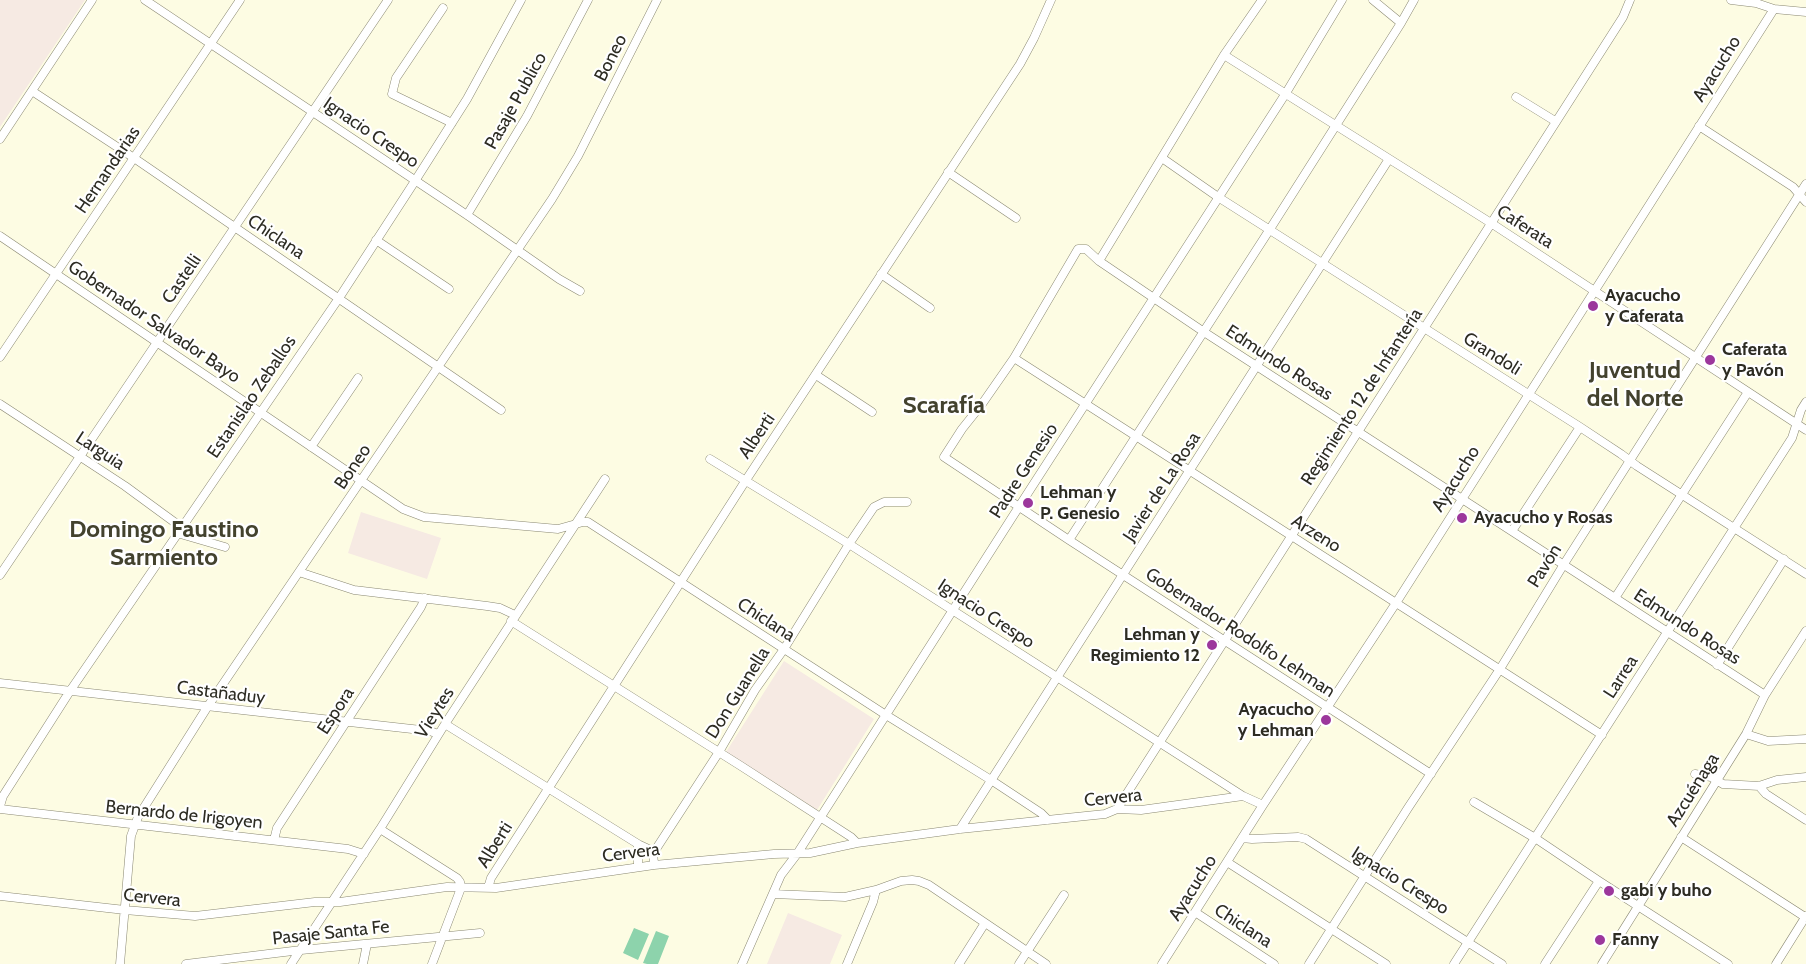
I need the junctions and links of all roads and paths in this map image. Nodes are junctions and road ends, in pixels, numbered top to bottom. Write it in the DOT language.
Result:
graph roads {
  1 [pos="92,0"];
  2 [pos="145,0"];
  3 [pos="240,0"];
  4 [pos="388,0"];
  5 [pos="521,0"];
  6 [pos="588,0"];
  7 [pos="657,0"];
  8 [pos="1052,0"];
  9 [pos="1262,0"];
  10 [pos="1342,0"];
  11 [pos="1373,0"];
  12 [pos="1414,0"];
  13 [pos="1630,0"];
  14 [pos="1731,0"];
  15 [pos="1785,0"];
  16 [pos="443,8"];
  17 [pos="1774,9"];
  18 [pos="1783,10"];
  19 [pos="1806,12"];
  20 [pos="1401,23"];
  21 [pos="210,44"];
  22 [pos="1224,55"];
  23 [pos="32,91"];
  24 [pos="1286,93"];
  25 [pos="1516,97"];
  26 [pos="312,113"];
  27 [pos="1555,122"];
  28 [pos="452,123"];
  29 [pos="1336,125"];
  30 [pos="1699,126"];
  31 [pos="0,139"];
  32 [pos="134,158"];
  33 [pos="1162,158"];
  34 [pos="1389,159"];
  35 [pos="948,172"];
  36 [pos="415,181"];
  37 [pos="1806,184"];
  38 [pos="1800,194"];
  39 [pos="1218,196"];
  40 [pos="1806,202"];
  41 [pos="467,215"];
  42 [pos="1016,218"];
  43 [pos="1491,223"];
  44 [pos="235,228"];
  45 [pos="1270,229"];
  46 [pos="0,236"];
  47 [pos="376,240"];
  48 [pos="519,251"];
  49 [pos="1099,261"];
  50 [pos="1323,262"];
  51 [pos="881,274"];
  52 [pos="56,275"];
  53 [pos="449,289"];
  54 [pos="580,291"];
  55 [pos="1594,291"];
  56 [pos="339,298"];
  57 [pos="1153,298"];
  58 [pos="930,308"];
  59 [pos="1424,329"];
  60 [pos="1204,332"];
  61 [pos="158,343"];
  62 [pos="0,357"];
  63 [pos="1014,358"];
  64 [pos="1697,358"];
  65 [pos="440,367"];
  66 [pos="1257,367"];
  67 [pos="816,375"];
  68 [pos="358,378"];
  69 [pos="1748,392"];
  70 [pos="1527,394"];
  71 [pos="1806,402"];
  72 [pos="0,404"];
  73 [pos="1084,404"];
  74 [pos="501,410"];
  75 [pos="261,412"];
  76 [pos="872,412"];
  77 [pos="1796,424"];
  78 [pos="1580,427"];
  79 [pos="1806,430"];
  80 [pos="1358,432"];
  81 [pos="1137,437"];
  82 [pos="311,447"];
  83 [pos="80,457"];
  84 [pos="710,459"];
  85 [pos="1630,461"];
  86 [pos="1190,471"];
  87 [pos="605,479"];
  88 [pos="746,480"];
  89 [pos="361,482"];
  90 [pos="1682,495"];
  91 [pos="1461,499"];
  92 [pos="907,502"];
  93 [pos="1019,506"];
  94 [pos="447,519"];
  95 [pos="575,525"];
  96 [pos="1734,528"];
  97 [pos="179,530"];
  98 [pos="1512,531"];
  99 [pos="1291,536"];
  100 [pos="1070,540"];
  101 [pos="849,544"];
  102 [pos="225,547"];
  103 [pos="1784,560"];
  104 [pos="1564,564"];
  105 [pos="299,572"];
  106 [pos="1806,574"];
  107 [pos="0,575"];
  108 [pos="1123,575"];
  109 [pos="681,582"];
  110 [pos="424,598"];
  111 [pos="1615,598"];
  112 [pos="1396,603"];
  113 [pos="953,610"];
  114 [pos="513,618"];
  115 [pos="1806,631"];
  116 [pos="1668,632"];
  117 [pos="1225,642"];
  118 [pos="783,649"];
  119 [pos="1717,664"];
  120 [pos="1500,669"];
  121 [pos="1057,678"];
  122 [pos="0,683"];
  123 [pos="615,686"];
  124 [pos="70,691"];
  125 [pos="1765,695"];
  126 [pos="208,706"];
  127 [pos="1328,707"];
  128 [pos="886,715"];
  129 [pos="347,722"];
  130 [pos="445,724"];
  131 [pos="438,734"];
  132 [pos="1746,734"];
  133 [pos="1602,735"];
  134 [pos="1806,739"];
  135 [pos="1160,743"];
  136 [pos="718,752"];
  137 [pos="1431,774"];
  138 [pos="1695,774"];
  139 [pos="1806,777"];
  140 [pos="991,780"];
  141 [pos="1717,781"];
  142 [pos="1758,786"];
  143 [pos="548,788"];
  144 [pos="1243,796"];
  145 [pos="1474,802"];
  146 [pos="1263,805"];
  147 [pos="0,807"];
  148 [pos="1117,809"];
  149 [pos="819,817"];
  150 [pos="1048,820"];
  151 [pos="1806,820"];
  152 [pos="134,825"];
  153 [pos="380,829"];
  154 [pos="960,829"];
  155 [pos="1681,837"];
  156 [pos="1242,838"];
  157 [pos="1535,838"];
  158 [pos="274,840"];
  159 [pos="857,843"];
  160 [pos="638,844"];
  161 [pos="653,851"];
  162 [pos="364,854"];
  163 [pos="797,854"];
  164 [pos="1227,862"];
  165 [pos="654,865"];
  166 [pos="638,867"];
  167 [pos="1365,876"];
  168 [pos="1599,881"];
  169 [pos="461,888"];
  170 [pos="488,888"];
  171 [pos="876,890"];
  172 [pos="773,894"];
  173 [pos="1064,895"];
  174 [pos="0,896"];
  175 [pos="332,902"];
  176 [pos="1638,906"];
  177 [pos="125,910"];
  178 [pos="1195,912"];
  179 [pos="1806,916"];
  180 [pos="986,922"];
  181 [pos="1331,930"];
  182 [pos="480,933"];
  183 [pos="441,938"];
  184 [pos="1468,942"];
  185 [pos="367,944"];
  186 [pos="301,950"];
  187 [pos="1027,952"];
  188 [pos="120,964"];
  189 [pos="186,964"];
  190 [pos="291,964"];
  191 [pos="363,964"];
  192 [pos="432,964"];
  193 [pos="742,964"];
  194 [pos="847,964"];
  195 [pos="959,964"];
  196 [pos="1019,964"];
  197 [pos="1046,964"];
  198 [pos="1162,964"];
  199 [pos="1274,964"];
  200 [pos="1309,964"];
  201 [pos="1386,964"];
  202 [pos="1454,964"];
  203 [pos="1502,964"];
  204 [pos="1545,964"];
  205 [pos="1602,964"];
  206 [pos="1728,964"];
  207 [pos="1776,964"];
  1 -- 23 [label="street"];
  2 -- 21 [label="street, Ignacio Crespo"];
  3 -- 21 [label="street, Hernandarias"];
  4 -- 26 [label="street, Castelli"];
  5 -- 28 [label="street, Estanislao Zeballos"];
  6 -- 41 [label="street, Pasaje Publico"];
  7 -- 48 [label="street, Boneo"];
  8 -- 35 [label="street, Alberti"];
  9 -- 22 [label="street"];
  10 -- 24 [label="street, Padre Genesio"];
  11 -- 20 [label="street"];
  12 -- 20 [label="street"];
  13 -- 27 [label="street, Regimiento 12 de Infantería"];
  14 -- 17 [label="street"];
  15 -- 18 [label="street"];
  16 -- 28 [label="street"];
  17 -- 18 [label="street"];
  17 -- 30 [label="street, Ayacucho"];
  18 -- 19 [label="street"];
  20 -- 29 [label="street"];
  21 -- 26 [label="street, Ignacio Crespo"];
  21 -- 32 [label="street, Hernandarias"];
  22 -- 24 [label="street, Caferata"];
  22 -- 33 [label="street"];
  23 -- 31 [label="street"];
  23 -- 32 [label="street, Chiclana"];
  24 -- 29 [label="street, Caferata"];
  24 -- 39 [label="street, Padre Genesio"];
  25 -- 27 [label="street"];
  26 -- 36 [label="street, Ignacio Crespo"];
  26 -- 44 [label="street, Castelli"];
  27 -- 43 [label="street, Regimiento 12 de Infantería"];
  28 -- 36 [label="street, Estanislao Zeballos"];
  29 -- 34 [label="street, Caferata"];
  29 -- 45 [label="street"];
  30 -- 38 [label="street"];
  30 -- 55 [label="street, Ayacucho"];
  32 -- 44 [label="street, Chiclana"];
  32 -- 52 [label="street, Hernandarias"];
  33 -- 39 [label="street, Grandoli"];
  33 -- 49 [label="street"];
  34 -- 43 [label="street, Caferata"];
  34 -- 50 [label="street, Javier de La Rosa"];
  35 -- 42 [label="street"];
  35 -- 51 [label="street, Alberti"];
  36 -- 41 [label="street, Ignacio Crespo"];
  36 -- 47 [label="street, Estanislao Zeballos"];
  37 -- 38 [label="street, Pavón"];
  38 -- 40 [label="street"];
  38 -- 64 [label="street, Pavón"];
  39 -- 45 [label="street, Grandoli"];
  39 -- 57 [label="street, Padre Genesio"];
  41 -- 48 [label="street, Ignacio Crespo"];
  43 -- 55 [label="street, Caferata"];
  43 -- 59 [label="street, Regimiento 12 de Infantería"];
  44 -- 56 [label="street, Chiclana"];
  44 -- 61 [label="street, Castelli"];
  45 -- 50 [label="street, Grandoli"];
  45 -- 60 [label="street"];
  46 -- 52 [label="street, Gobernador Salvador Bayo"];
  47 -- 53 [label="street"];
  47 -- 56 [label="street, Estanislao Zeballos"];
  48 -- 54 [label="street, Ignacio Crespo"];
  48 -- 65 [label="street, Boneo"];
  49 -- 57 [label="street, Edmundo Rosas"];
  49 -- 63 [label="street, Edmundo Rosas"];
  50 -- 59 [label="street, Grandoli"];
  50 -- 66 [label="street, Javier de La Rosa"];
  51 -- 58 [label="street"];
  51 -- 67 [label="street, Alberti"];
  52 -- 61 [label="street, Gobernador Salvador Bayo"];
  52 -- 62 [label="street, Hernandarias"];
  55 -- 64 [label="street, Caferata"];
  55 -- 70 [label="street, Ayacucho"];
  56 -- 65 [label="street, Chiclana"];
  56 -- 75 [label="street, Estanislao Zeballos"];
  57 -- 60 [label="street, Edmundo Rosas"];
  57 -- 73 [label="street, Padre Genesio"];
  59 -- 70 [label="street, Grandoli"];
  59 -- 80 [label="street, Regimiento 12 de Infantería"];
  60 -- 66 [label="street, Edmundo Rosas"];
  60 -- 81 [label="street"];
  61 -- 75 [label="street, Gobernador Salvador Bayo"];
  61 -- 83 [label="street, Castelli"];
  63 -- 73 [label="street, Arzeno"];
  63 -- 93 [label="street, Gobernador Rodolfo Lehman"];
  64 -- 69 [label="street, Caferata"];
  64 -- 85 [label="street, Pavón"];
  65 -- 74 [label="street, Chiclana"];
  65 -- 89 [label="street, Boneo"];
  66 -- 80 [label="street, Edmundo Rosas"];
  66 -- 86 [label="street, Javier de La Rosa"];
  67 -- 76 [label="street"];
  67 -- 88 [label="street, Alberti"];
  68 -- 82 [label="street"];
  69 -- 77 [label="street, Caferata"];
  69 -- 90 [label="street"];
  70 -- 78 [label="street, Grandoli"];
  70 -- 91 [label="street, Ayacucho"];
  71 -- 77 [label="street, Larrea"];
  72 -- 83 [label="street, Larguia"];
  73 -- 81 [label="street, Arzeno"];
  73 -- 93 [label="street, Padre Genesio"];
  75 -- 82 [label="street, Gobernador Salvador Bayo"];
  75 -- 97 [label="street, Estanislao Zeballos"];
  77 -- 79 [label="street, Caferata"];
  77 -- 96 [label="street, Larrea"];
  78 -- 85 [label="street, Grandoli"];
  78 -- 98 [label="street"];
  80 -- 91 [label="street, Edmundo Rosas"];
  80 -- 99 [label="street, Regimiento 12 de Infantería"];
  81 -- 86 [label="street, Arzeno"];
  81 -- 100 [label="street"];
  82 -- 89 [label="street, Gobernador Salvador Bayo"];
  83 -- 97 [label="street, Larguia"];
  83 -- 107 [label="street, Castelli"];
  84 -- 88 [label="street, Ignacio Crespo"];
  85 -- 90 [label="street, Grandoli"];
  85 -- 104 [label="street, Pavón"];
  86 -- 99 [label="street, Arzeno"];
  86 -- 108 [label="street, Javier de La Rosa"];
  87 -- 95 [label="street, Vieytes"];
  88 -- 101 [label="street, Ignacio Crespo"];
  88 -- 109 [label="street, Alberti"];
  89 -- 94 [label="street, Gobernador Salvador Bayo"];
  89 -- 105 [label="street, Boneo"];
  90 -- 96 [label="street, Grandoli"];
  90 -- 111 [label="street"];
  91 -- 98 [label="street, Edmundo Rosas"];
  91 -- 112 [label="street, Ayacucho"];
  92 -- 101 [label="street, Don Guanella"];
  93 -- 100 [label="street, Gobernador Rodolfo Lehman"];
  93 -- 113 [label="street, Padre Genesio"];
  94 -- 95 [label="street, Chiclana"];
  95 -- 109 [label="street, Chiclana"];
  95 -- 114 [label="street, Vieytes"];
  96 -- 103 [label="street, Grandoli"];
  96 -- 116 [label="street, Larrea"];
  97 -- 102 [label="street, Larguia"];
  97 -- 124 [label="street, Estanislao Zeballos"];
  98 -- 104 [label="street, Edmundo Rosas"];
  99 -- 112 [label="street, Arzeno"];
  99 -- 117 [label="street, Regimiento 12 de Infantería"];
  100 -- 108 [label="street, Gobernador Rodolfo Lehman"];
  101 -- 113 [label="street, Ignacio Crespo"];
  101 -- 118 [label="street, Don Guanella"];
  103 -- 106 [label="street, Grandoli"];
  103 -- 119 [label="street"];
  104 -- 111 [label="street, Edmundo Rosas"];
  104 -- 120 [label="street, Pavón"];
  105 -- 110 [label="street"];
  105 -- 126 [label="street, Boneo"];
  108 -- 117 [label="street, Gobernador Rodolfo Lehman"];
  108 -- 121 [label="street, Javier de La Rosa"];
  109 -- 118 [label="street, Chiclana"];
  109 -- 123 [label="street, Alberti"];
  110 -- 114 [label="street"];
  110 -- 129 [label="street, Espora"];
  111 -- 116 [label="street, Edmundo Rosas"];
  112 -- 120 [label="street, Arzeno"];
  112 -- 127 [label="street, Ayacucho"];
  113 -- 121 [label="street, Ignacio Crespo"];
  113 -- 128 [label="street, Padre Genesio"];
  114 -- 123 [label="street"];
  114 -- 130 [label="street, Vieytes"];
  115 -- 125 [label="street, Azcuénaga"];
  116 -- 119 [label="street, Edmundo Rosas"];
  116 -- 133 [label="street, Larrea"];
  117 -- 127 [label="street, Gobernador Rodolfo Lehman"];
  117 -- 135 [label="street, Regimiento 12 de Infantería"];
  118 -- 128 [label="street, Chiclana"];
  118 -- 136 [label="street, Don Guanella"];
  119 -- 125 [label="street, Edmundo Rosas"];
  120 -- 133 [label="street, Arzeno"];
  120 -- 137 [label="street, Pavón"];
  121 -- 135 [label="street, Ignacio Crespo"];
  121 -- 140 [label="street, Javier de La Rosa"];
  122 -- 124 [label="street, Castañaduy"];
  123 -- 136 [label="street"];
  123 -- 143 [label="street, Alberti"];
  124 -- 126 [label="street, Castañaduy"];
  124 -- 147 [label="street, Estanislao Zeballos"];
  125 -- 132 [label="street, Azcuénaga"];
  126 -- 129 [label="street, Castañaduy"];
  126 -- 152 [label="street, Boneo"];
  127 -- 137 [label="street, Gobernador Rodolfo Lehman"];
  127 -- 146 [label="street, Ayacucho"];
  128 -- 140 [label="street, Chiclana"];
  128 -- 149 [label="street, Padre Genesio"];
  129 -- 131 [label="street, Castañaduy"];
  129 -- 158 [label="street, Espora"];
  130 -- 131 [label="street, Vieytes"];
  130 -- 143 [label="street"];
  131 -- 153 [label="street, Vieytes"];
  132 -- 134 [label="street"];
  132 -- 141 [label="street, Azcuénaga"];
  133 -- 157 [label="street, Larrea"];
  135 -- 144 [label="street, Ignacio Crespo"];
  135 -- 148 [label="street, Regimiento 12 de Infantería"];
  136 -- 149 [label="street"];
  136 -- 161 [label="street, Don Guanella"];
  137 -- 167 [label="street, Pavón"];
  138 -- 141 [label="street"];
  139 -- 142 [label="street"];
  140 -- 150 [label="street, Chiclana"];
  140 -- 154 [label="street, Javier de La Rosa"];
  141 -- 142 [label="street"];
  141 -- 155 [label="street, Azcuénaga"];
  142 -- 151 [label="street"];
  143 -- 160 [label="street"];
  143 -- 170 [label="street, Alberti"];
  144 -- 146 [label="street"];
  144 -- 148 [label="street, Cervera"];
  145 -- 157 [label="street"];
  146 -- 156 [label="street, Ayacucho"];
  147 -- 152 [label="street, Bernardo de Irigoyen"];
  148 -- 150 [label="street, Cervera"];
  149 -- 159 [label="street"];
  149 -- 163 [label="street, Padre Genesio"];
  150 -- 154 [label="street, Cervera"];
  152 -- 158 [label="street, Bernardo de Irigoyen"];
  152 -- 177 [label="street, Boneo"];
  153 -- 162 [label="street, Vieytes"];
  153 -- 169 [label="street"];
  154 -- 159 [label="street, Cervera"];
  155 -- 176 [label="street, Azcuénaga"];
  155 -- 179 [label="street"];
  156 -- 164 [label="street, Ayacucho"];
  156 -- 167 [label="street, Ignacio Crespo"];
  157 -- 168 [label="street"];
  157 -- 184 [label="street, Larrea"];
  158 -- 162 [label="street, Bernardo de Irigoyen"];
  159 -- 163 [label="street, Cervera"];
  160 -- 161 [label="street"];
  160 -- 166 [label="street"];
  161 -- 165 [label="street"];
  162 -- 175 [label="street, Vieytes"];
  163 -- 165 [label="street, Cervera"];
  163 -- 172 [label="street, Padre Genesio"];
  164 -- 178 [label="street, Ayacucho"];
  164 -- 181 [label="street"];
  165 -- 166 [label="street, Cervera"];
  166 -- 170 [label="street, Cervera"];
  167 -- 181 [label="street, Pavón"];
  167 -- 184 [label="street, Ignacio Crespo"];
  168 -- 176 [label="street"];
  168 -- 204 [label="street"];
  169 -- 170 [label="street, Cervera"];
  169 -- 175 [label="street, Cervera"];
  169 -- 183 [label="street"];
  171 -- 172 [label="street"];
  171 -- 180 [label="street"];
  171 -- 194 [label="street"];
  172 -- 193 [label="street, Padre Genesio"];
  173 -- 187 [label="street"];
  174 -- 177 [label="street, Cervera"];
  175 -- 177 [label="street, Cervera"];
  175 -- 186 [label="street, Vieytes"];
  176 -- 205 [label="street, Azcuénaga"];
  176 -- 206 [label="street"];
  177 -- 188 [label="street, Boneo"];
  178 -- 198 [label="street, Ayacucho"];
  178 -- 199 [label="street, Chiclana"];
  179 -- 207 [label="street"];
  180 -- 187 [label="street"];
  180 -- 195 [label="street"];
  181 -- 200 [label="street, Pavón"];
  181 -- 201 [label="street"];
  182 -- 183 [label="street, Pasaje Santa Fe"];
  183 -- 185 [label="street, Pasaje Santa Fe"];
  183 -- 192 [label="street"];
  184 -- 202 [label="street, Larrea"];
  184 -- 203 [label="street, Ignacio Crespo"];
  185 -- 186 [label="street, Pasaje Santa Fe"];
  185 -- 191 [label="street"];
  186 -- 189 [label="street, Pasaje Santa Fe"];
  186 -- 190 [label="street, Vieytes"];
  187 -- 196 [label="street"];
  187 -- 197 [label="street"];
}
